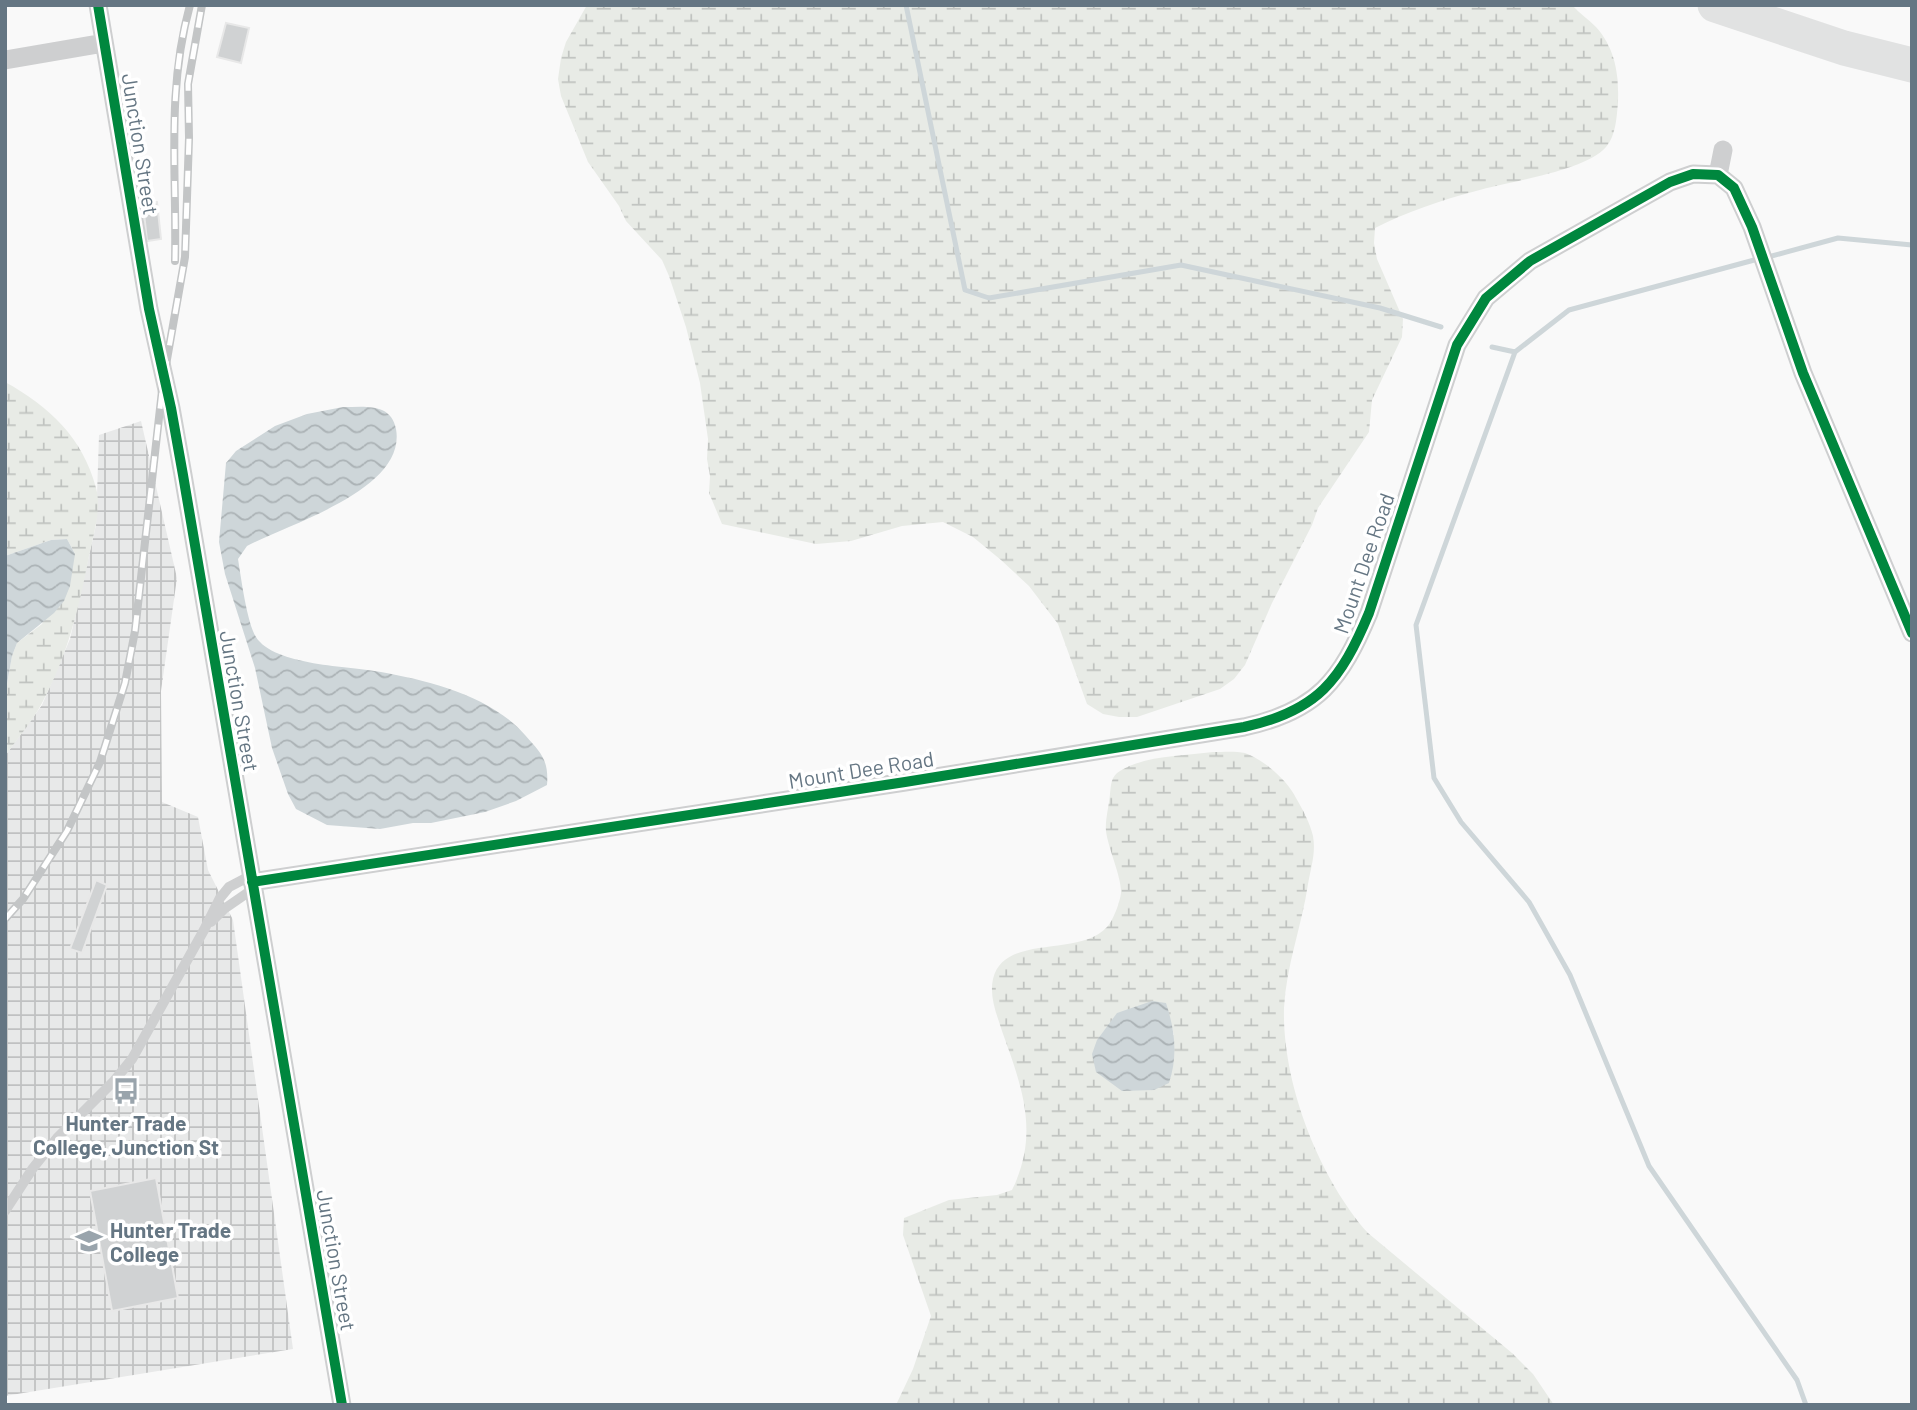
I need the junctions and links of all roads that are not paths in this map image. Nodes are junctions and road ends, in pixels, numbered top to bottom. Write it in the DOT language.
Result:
graph roads {
  1 [pos="98,5"];
  2 [pos="1715,5"];
  3 [pos="1778,5"];
  4 [pos="1912,41"];
  5 [pos="104,43"];
  6 [pos="5,60"];
  7 [pos="1912,65"];
  8 [pos="1723,150"];
  9 [pos="1718,175"];
  10 [pos="1912,633"];
  11 [pos="252,882"];
  12 [pos="5,1211"];
  13 [pos="342,1405"];
  1 -- 5 [label="street, Junction Street"];
  2 -- 7 [label="highway"];
  3 -- 4 [label="highway"];
  5 -- 6 [label="street"];
  5 -- 11 [label="street, Junction Street"];
  8 -- 9 [label="street"];
  9 -- 10 [label="street"];
  9 -- 11 [label="street, Mount Dee Road"];
  11 -- 12 [label="lane"];
  11 -- 13 [label="street, Junction Street"];
}
